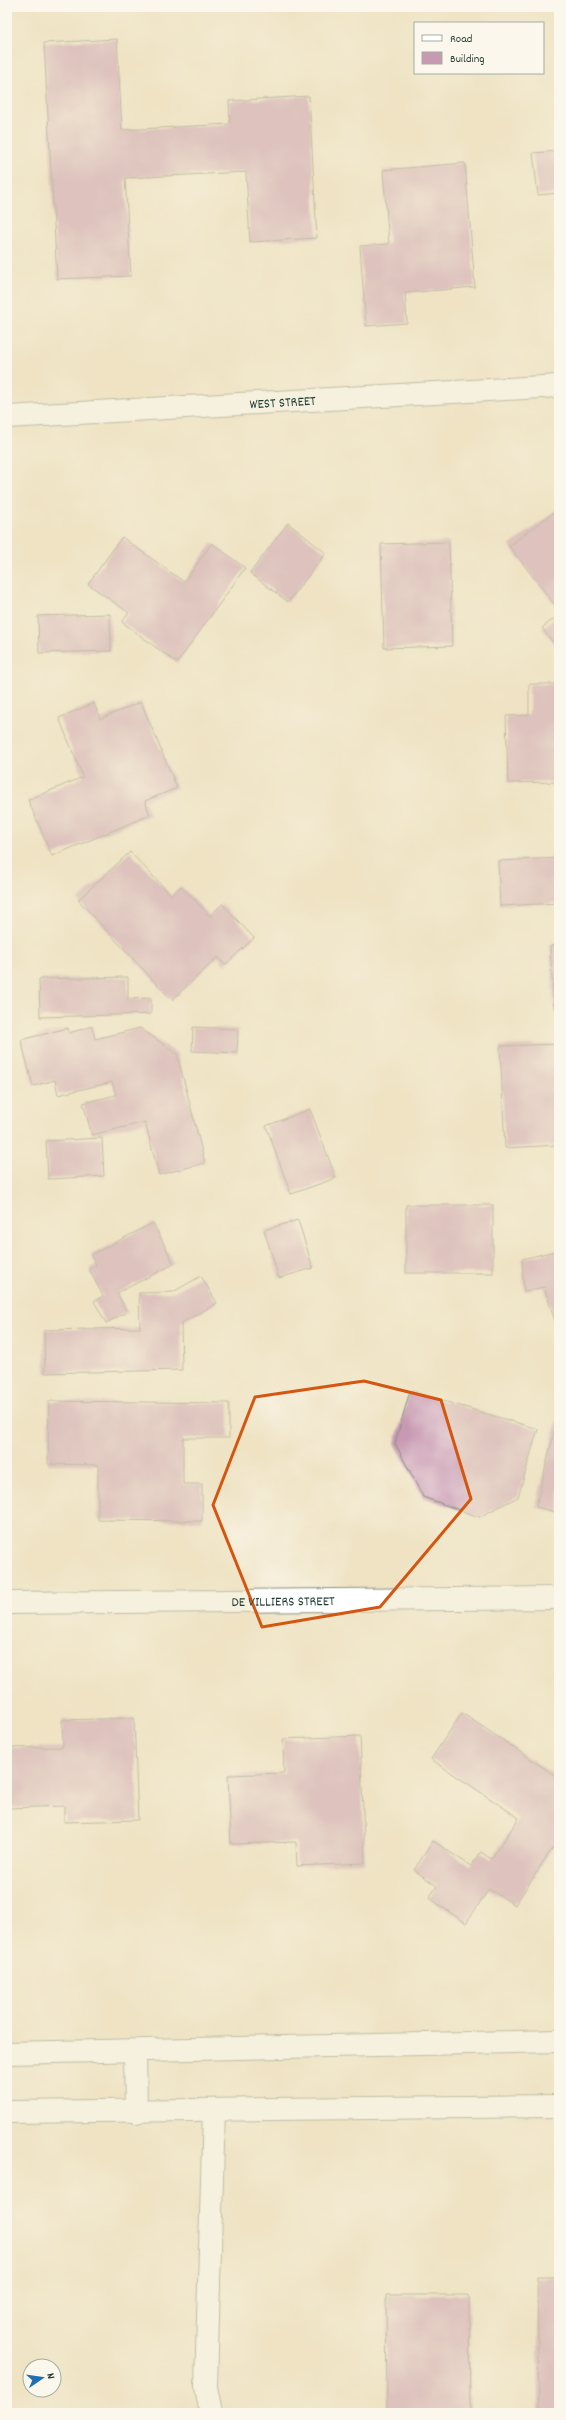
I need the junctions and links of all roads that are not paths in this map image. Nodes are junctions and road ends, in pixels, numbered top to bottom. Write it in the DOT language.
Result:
graph roads {
  1 [pos="559,386"];
  2 [pos="7,417"];
  3 [pos="559,1598"];
  4 [pos="7,1603"];
  5 [pos="559,2041"];
  6 [pos="135,2051"];
  7 [pos="7,2054"];
  8 [pos="559,2106"];
  9 [pos="214,2110"];
  10 [pos="7,2112"];
  11 [pos="136,2112"];
  12 [pos="211,2413"];
  1 -- 2 [label="main road, WEST STREET"];
  3 -- 4 [label="main road, DE VILLIERS STREET"];
  5 -- 6 [label="main road"];
  6 -- 7 [label="main road"];
  6 -- 11 [label="main road"];
  8 -- 9 [label="main road"];
  9 -- 11 [label="main road"];
  9 -- 12 [label="main road"];
  10 -- 11 [label="main road"];
}
